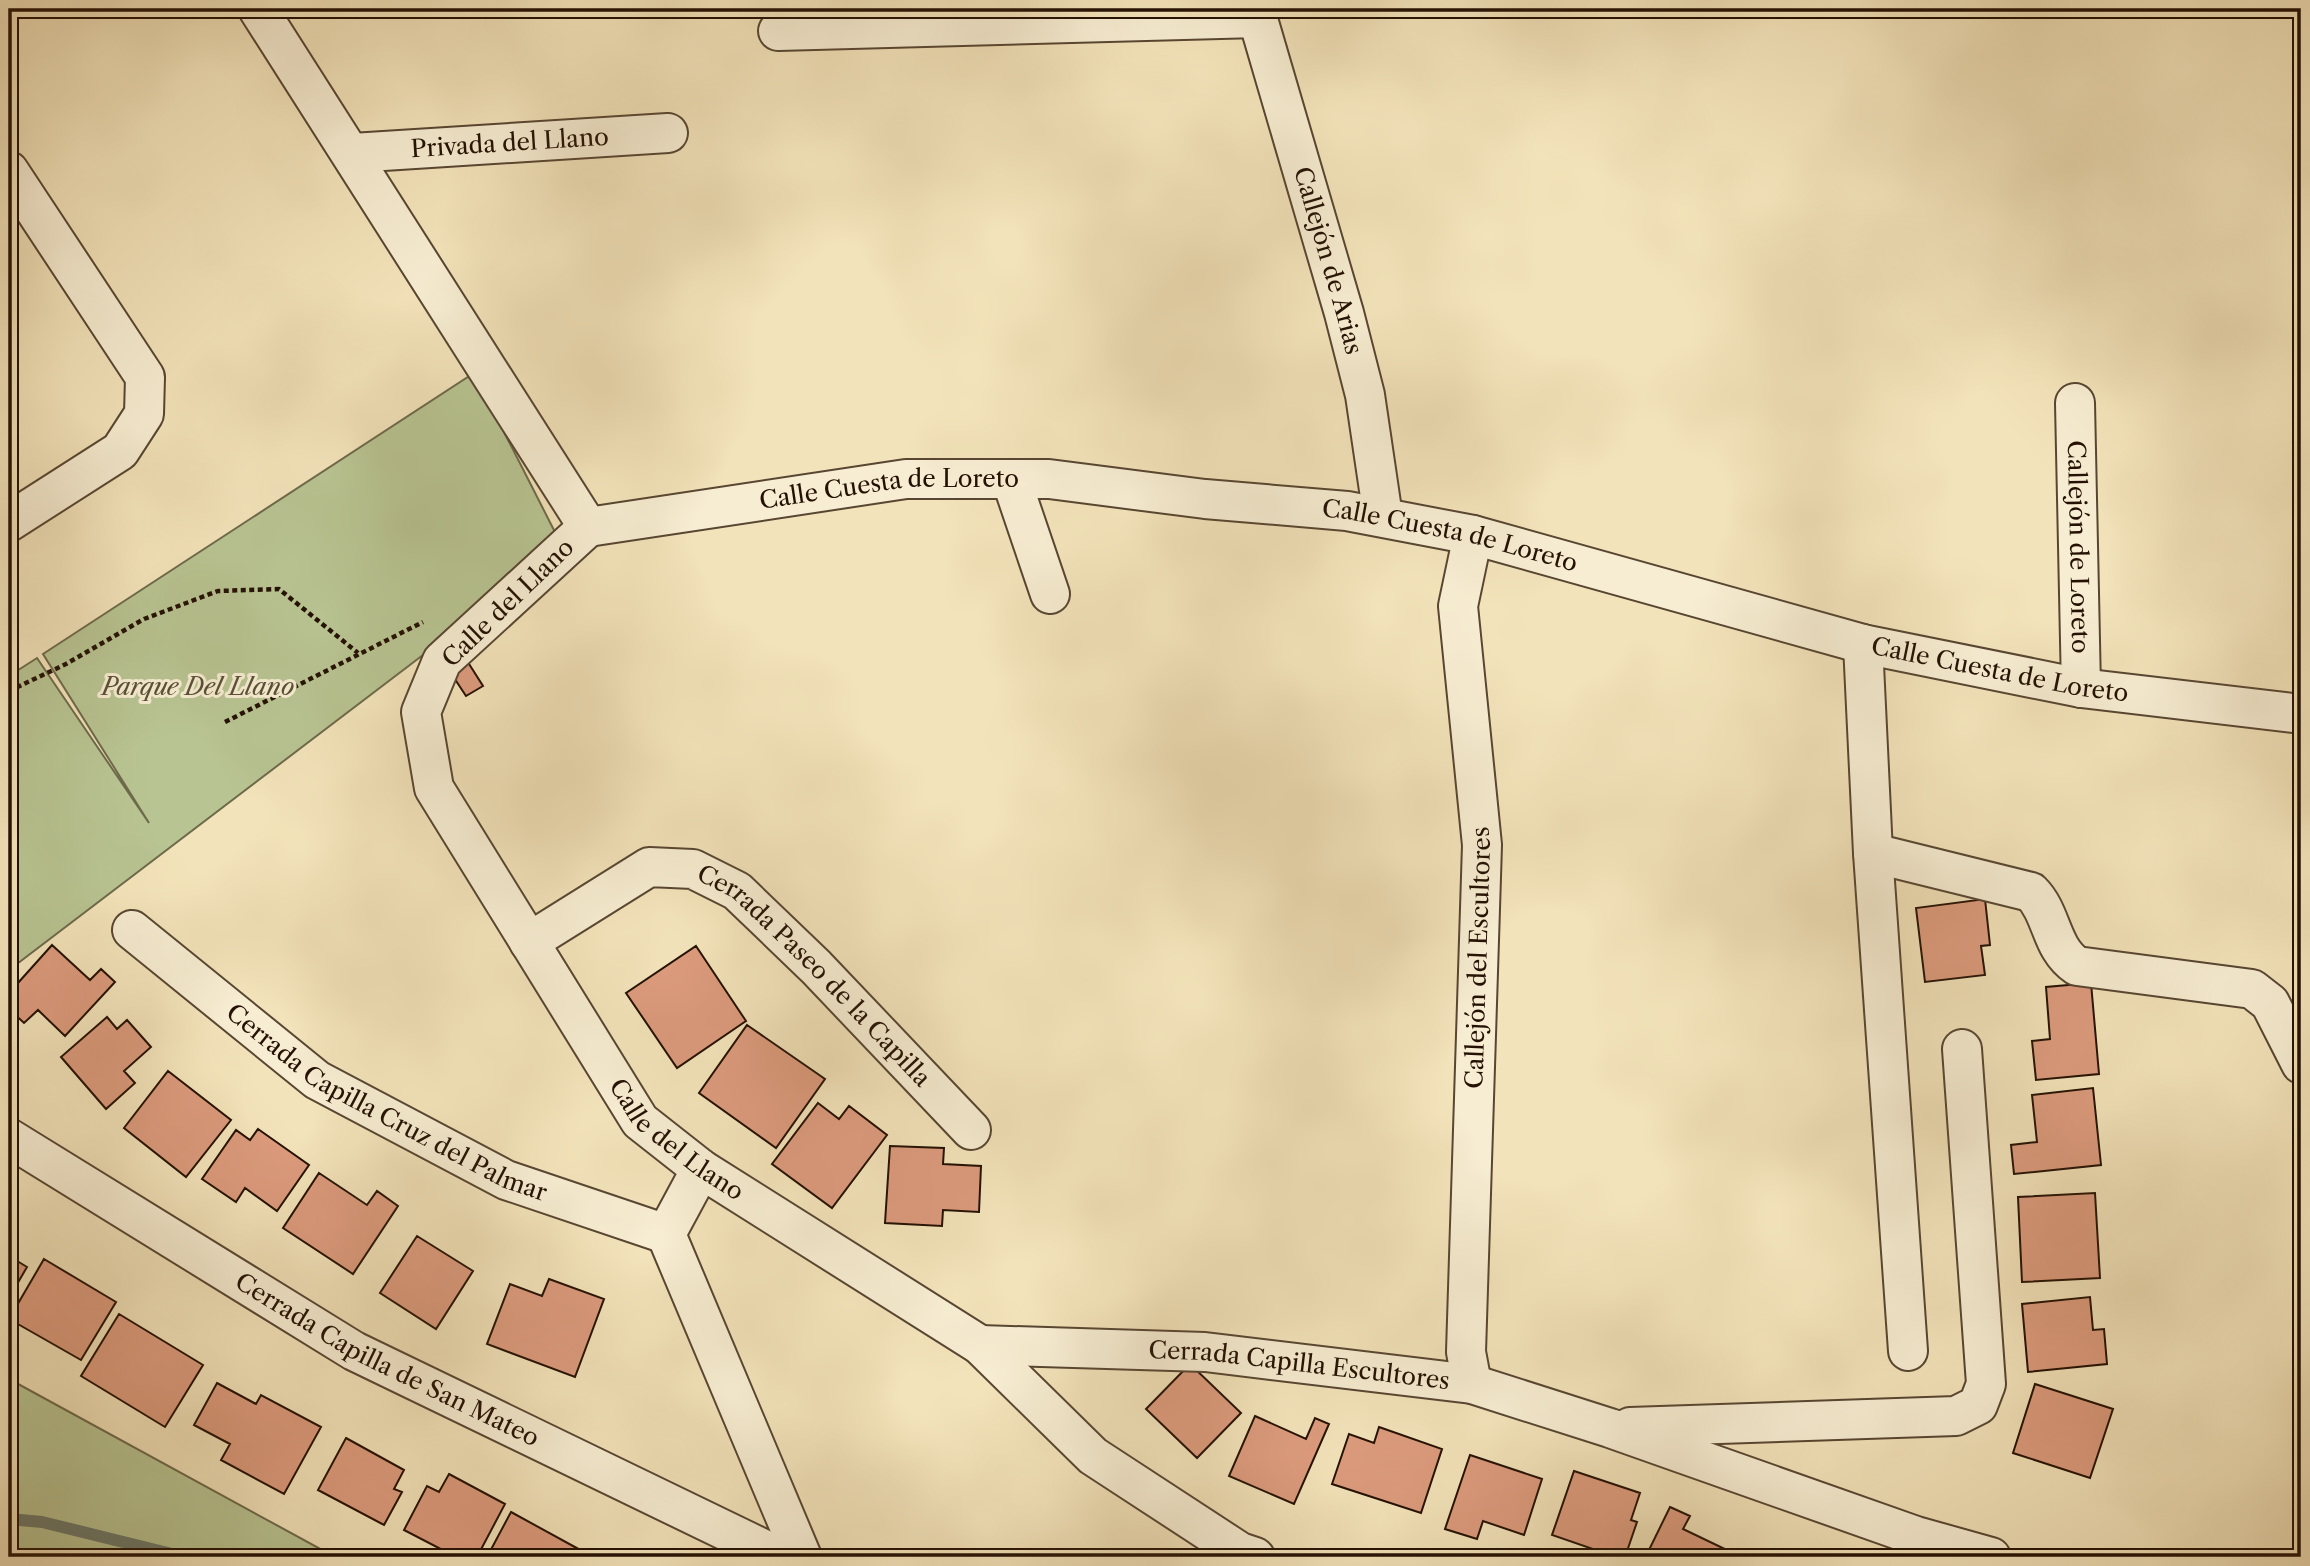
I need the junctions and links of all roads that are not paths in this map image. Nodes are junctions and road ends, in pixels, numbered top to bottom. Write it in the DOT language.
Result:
graph roads {
  1 [pos="258,9"];
  2 [pos="1257,14"];
  3 [pos="778,31"];
  4 [pos="668,133"];
  5 [pos="352,153"];
  6 [pos="9,170"];
  7 [pos="2075,403"];
  8 [pos="1011,479"];
  9 [pos="1383,517"];
  10 [pos="9,523"];
  11 [pos="587,527"];
  12 [pos="1473,535"];
  13 [pos="1051,594"];
  14 [pos="1863,644"];
  15 [pos="2081,688"];
  16 [pos="2301,714"];
  17 [pos="1873,853"];
  18 [pos="132,930"];
  19 [pos="529,942"];
  20 [pos="1962,1049"];
  21 [pos="2301,1064"];
  22 [pos="971,1130"];
  23 [pos="9,1138"];
  24 [pos="701,1170"];
  25 [pos="666,1234"];
  26 [pos="980,1345"];
  27 [pos="1908,1351"];
  28 [pos="1472,1384"];
  29 [pos="1610,1428"];
  30 [pos="780,1557"];
  31 [pos="802,1557"];
  32 [pos="1255,1557"];
  33 [pos="1991,1557"];
  1 -- 5 [label="street, Calle del Llano"];
  2 -- 3 [label="street"];
  2 -- 9 [label="street, Callejón de Arias"];
  4 -- 5 [label="street, Privada del Llano"];
  5 -- 11 [label="street, Calle del Llano"];
  6 -- 10 [label="street"];
  7 -- 15 [label="street, Callejón de Loreto"];
  8 -- 9 [label="street, Calle Cuesta de Loreto"];
  8 -- 11 [label="street, Calle Cuesta de Loreto"];
  8 -- 13 [label="street"];
  9 -- 12 [label="street, Calle Cuesta de Loreto"];
  11 -- 19 [label="street, Calle del Llano"];
  12 -- 14 [label="street, Calle Cuesta de Loreto"];
  12 -- 28 [label="street, Callejón del Escultores"];
  14 -- 15 [label="street, Calle Cuesta de Loreto"];
  14 -- 17 [label="street"];
  15 -- 16 [label="street, Calle Cuesta de Loreto"];
  17 -- 21 [label="street"];
  17 -- 27 [label="street"];
  18 -- 25 [label="street, Cerrada Capilla Cruz del Palmar"];
  19 -- 22 [label="street, Cerrada Paseo de la Capilla"];
  19 -- 24 [label="street, Calle del Llano"];
  20 -- 29 [label="street"];
  23 -- 30 [label="street, Cerrada Capilla de San Mateo"];
  24 -- 25 [label="street"];
  24 -- 26 [label="street, Calle del Llano"];
  25 -- 31 [label="street"];
  26 -- 28 [label="street, Cerrada Capilla Escultores"];
  26 -- 32 [label="street, Calle del Llano"];
  28 -- 29 [label="street, Cerrada Capilla Escultores"];
  29 -- 33 [label="street, Cerrada Capilla Escultores"];
}
